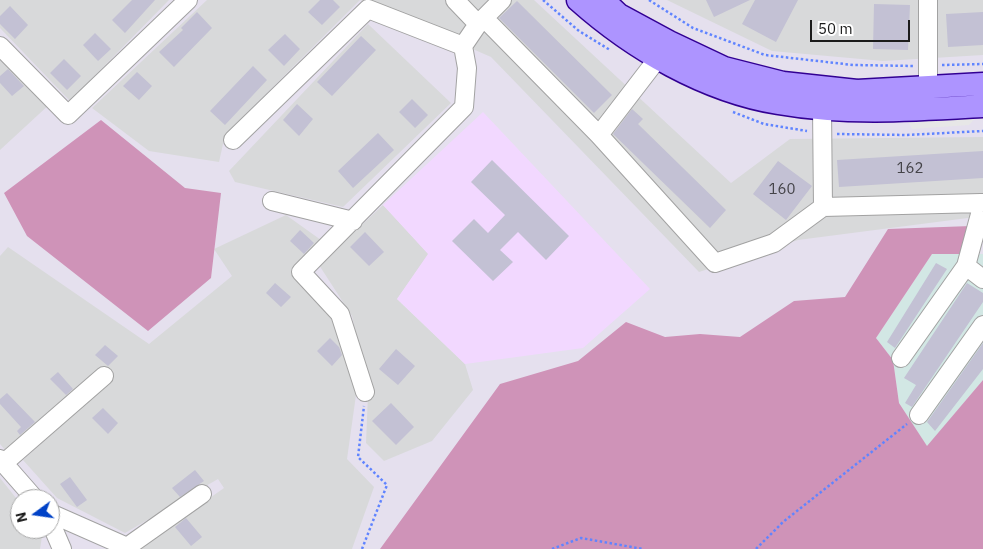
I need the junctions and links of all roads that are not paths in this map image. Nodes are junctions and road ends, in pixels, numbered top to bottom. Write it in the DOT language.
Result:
graph roads {
  1 [pos="188,0"];
  2 [pos="455,0"];
  3 [pos="502,0"];
  4 [pos="578,0"];
  5 [pos="603,0"];
  6 [pos="928,0"];
  7 [pos="936,0"];
  8 [pos="481,22"];
  9 [pos="0,46"];
  10 [pos="463,46"];
  11 [pos="664,50"];
  12 [pos="928,76"];
  13 [pos="983,84"];
  14 [pos="983,106"];
  15 [pos="822,108"];
  16 [pos="599,135"];
  17 [pos="233,140"];
  18 [pos="272,201"];
  19 [pos="982,203"];
  20 [pos="824,207"];
  21 [pos="353,221"];
  22 [pos="966,266"];
  23 [pos="983,279"];
  24 [pos="983,325"];
  25 [pos="901,358"];
  26 [pos="104,376"];
  27 [pos="365,392"];
  28 [pos="918,415"];
  29 [pos="2,461"];
  30 [pos="26,489"];
  31 [pos="202,494"];
  32 [pos="60,517"];
  1 -- 9 [label="street"];
  2 -- 8 [label="street"];
  3 -- 8 [label="street"];
  4 -- 11 [label="main road"];
  5 -- 11 [label="main road"];
  6 -- 7 [label="street"];
  6 -- 12 [label="street"];
  8 -- 10 [label="street"];
  8 -- 16 [label="street"];
  10 -- 17 [label="street"];
  10 -- 21 [label="street"];
  11 -- 12 [label="main road"];
  11 -- 15 [label="main road"];
  11 -- 16 [label="street"];
  12 -- 13 [label="main road"];
  14 -- 15 [label="main road"];
  15 -- 20 [label="street"];
  16 -- 20 [label="street"];
  18 -- 21 [label="street"];
  19 -- 20 [label="street"];
  19 -- 22 [label="street"];
  21 -- 27 [label="street"];
  22 -- 23 [label="street"];
  22 -- 25 [label="street"];
  24 -- 28 [label="street"];
  26 -- 29 [label="street"];
  29 -- 30 [label="street"];
  31 -- 32 [label="street"];
}
